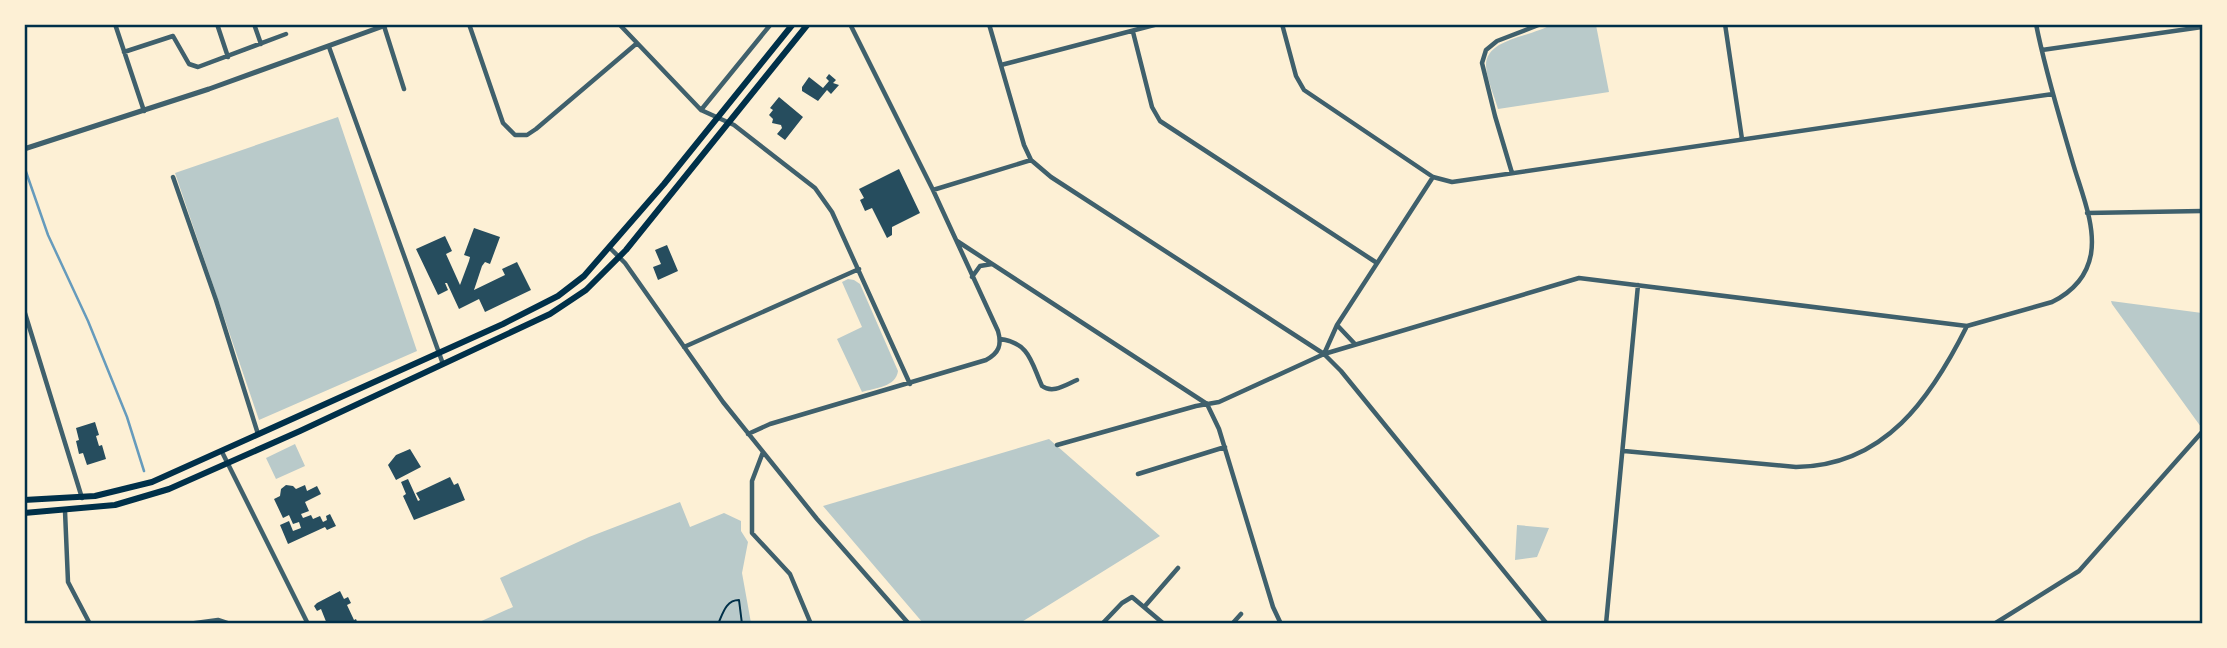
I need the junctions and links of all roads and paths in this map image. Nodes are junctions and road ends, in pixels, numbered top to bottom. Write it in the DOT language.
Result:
graph roads {
  1 [pos="115,24"];
  2 [pos="217,24"];
  3 [pos="254,24"];
  4 [pos="470,24"];
  5 [pos="619,24"];
  6 [pos="771,24"];
  7 [pos="793,24"];
  8 [pos="808,24"];
  9 [pos="850,24"];
  10 [pos="989,24"];
  11 [pos="1158,24"];
  12 [pos="1282,24"];
  13 [pos="1541,24"];
  14 [pos="1726,24"];
  15 [pos="2036,24"];
  16 [pos="387,25"];
  17 [pos="2203,27"];
  18 [pos="1133,32"];
  19 [pos="286,34"];
  20 [pos="261,44"];
  21 [pos="636,44"];
  22 [pos="329,47"];
  23 [pos="2042,50"];
  24 [pos="124,52"];
  25 [pos="228,57"];
  26 [pos="1002,65"];
  27 [pos="404,89"];
  28 [pos="2053,94"];
  29 [pos="701,110"];
  30 [pos="144,111"];
  31 [pos="718,118"];
  32 [pos="729,121"];
  33 [pos="1742,139"];
  34 [pos="24,149"];
  35 [pos="1031,160"];
  36 [pos="1512,173"];
  37 [pos="173,177"];
  38 [pos="1433,177"];
  39 [pos="933,190"];
  40 [pos="2203,211"];
  41 [pos="2087,213"];
  42 [pos="955,240"];
  43 [pos="610,248"];
  44 [pos="620,257"];
  45 [pos="1377,262"];
  46 [pos="993,264"];
  47 [pos="859,269"];
  48 [pos="972,277"];
  49 [pos="1638,285"];
  50 [pos="24,310"];
  51 [pos="1337,325"];
  52 [pos="1968,327"];
  53 [pos="1000,339"];
  54 [pos="1354,343"];
  55 [pos="684,347"];
  56 [pos="439,353"];
  57 [pos="1324,354"];
  58 [pos="443,364"];
  59 [pos="1077,380"];
  60 [pos="910,384"];
  61 [pos="1207,404"];
  62 [pos="2203,432"];
  63 [pos="748,434"];
  64 [pos="258,435"];
  65 [pos="1057,445"];
  66 [pos="1225,447"];
  67 [pos="1624,451"];
  68 [pos="222,452"];
  69 [pos="763,452"];
  70 [pos="228,464"];
  71 [pos="1138,474"];
  72 [pos="82,498"];
  73 [pos="24,500"];
  74 [pos="65,511"];
  75 [pos="24,513"];
  76 [pos="1178,568"];
  77 [pos="1145,606"];
  78 [pos="1241,614"];
  79 [pos="90,624"];
  80 [pos="188,624"];
  81 [pos="230,624"];
  82 [pos="309,624"];
  83 [pos="718,624"];
  84 [pos="742,624"];
  85 [pos="811,624"];
  86 [pos="909,624"];
  87 [pos="1102,624"];
  88 [pos="1164,624"];
  89 [pos="1232,624"];
  90 [pos="1281,624"];
  91 [pos="1547,624"];
  92 [pos="1606,624"];
  93 [pos="1994,624"];
  1 -- 24 [label="street"];
  2 -- 25 [label="street"];
  3 -- 20 [label="street"];
  4 -- 21 [label="street"];
  5 -- 21 [label="street"];
  6 -- 29 [label="street"];
  7 -- 31 [label="main road"];
  8 -- 32 [label="main road"];
  9 -- 39 [label="street"];
  10 -- 26 [label="street"];
  11 -- 18 [label="street"];
  12 -- 38 [label="street"];
  13 -- 36 [label="street"];
  14 -- 33 [label="street"];
  15 -- 23 [label="street"];
  16 -- 22 [label="street"];
  16 -- 27 [label="street"];
  17 -- 23 [label="street"];
  18 -- 26 [label="street"];
  18 -- 45 [label="street"];
  19 -- 20 [label="street"];
  20 -- 25 [label="street"];
  21 -- 29 [label="street"];
  22 -- 30 [label="street"];
  22 -- 56 [label="street"];
  23 -- 28 [label="street"];
  24 -- 25 [label="street"];
  24 -- 30 [label="street"];
  26 -- 35 [label="street"];
  28 -- 33 [label="street"];
  28 -- 41 [label="street"];
  29 -- 31 [label="street"];
  30 -- 34 [label="street"];
  31 -- 32 [label="street"];
  31 -- 43 [label="main road"];
  32 -- 44 [label="main road"];
  32 -- 47 [label="street"];
  33 -- 36 [label="street"];
  35 -- 39 [label="street"];
  35 -- 57 [label="street"];
  36 -- 38 [label="street"];
  37 -- 64 [label="street"];
  38 -- 45 [label="street"];
  39 -- 42 [label="street"];
  40 -- 41 [label="street"];
  41 -- 52 [label="street"];
  42 -- 46 [label="street"];
  42 -- 48 [label="street"];
  43 -- 44 [label="street"];
  43 -- 56 [label="main road"];
  44 -- 55 [label="street"];
  44 -- 58 [label="main road"];
  45 -- 51 [label="street"];
  46 -- 48 [label="street"];
  46 -- 61 [label="street"];
  47 -- 55 [label="street"];
  47 -- 60 [label="street"];
  48 -- 53 [label="street"];
  49 -- 52 [label="street"];
  49 -- 54 [label="street"];
  49 -- 67 [label="street"];
  50 -- 72 [label="street"];
  51 -- 54 [label="street"];
  51 -- 57 [label="street"];
  52 -- 67 [label="street"];
  53 -- 59 [label="street"];
  53 -- 60 [label="street"];
  54 -- 57 [label="street"];
  55 -- 63 [label="street"];
  56 -- 58 [label="street"];
  56 -- 64 [label="main road"];
  57 -- 61 [label="street"];
  57 -- 91 [label="street"];
  58 -- 70 [label="main road"];
  60 -- 63 [label="street"];
  61 -- 65 [label="street"];
  61 -- 66 [label="street"];
  62 -- 93 [label="street"];
  63 -- 69 [label="street"];
  64 -- 68 [label="main road"];
  66 -- 71 [label="street"];
  66 -- 90 [label="street"];
  67 -- 92 [label="street"];
  68 -- 70 [label="street"];
  68 -- 72 [label="main road"];
  69 -- 85 [label="street"];
  69 -- 86 [label="street"];
  70 -- 74 [label="main road"];
  70 -- 82 [label="street"];
  72 -- 73 [label="main road"];
  74 -- 75 [label="main road"];
  74 -- 79 [label="street"];
  76 -- 77 [label="street"];
  77 -- 87 [label="street"];
  77 -- 88 [label="street"];
  78 -- 89 [label="street"];
  80 -- 81 [label="street"];
  83 -- 84 [label="path"];
}
